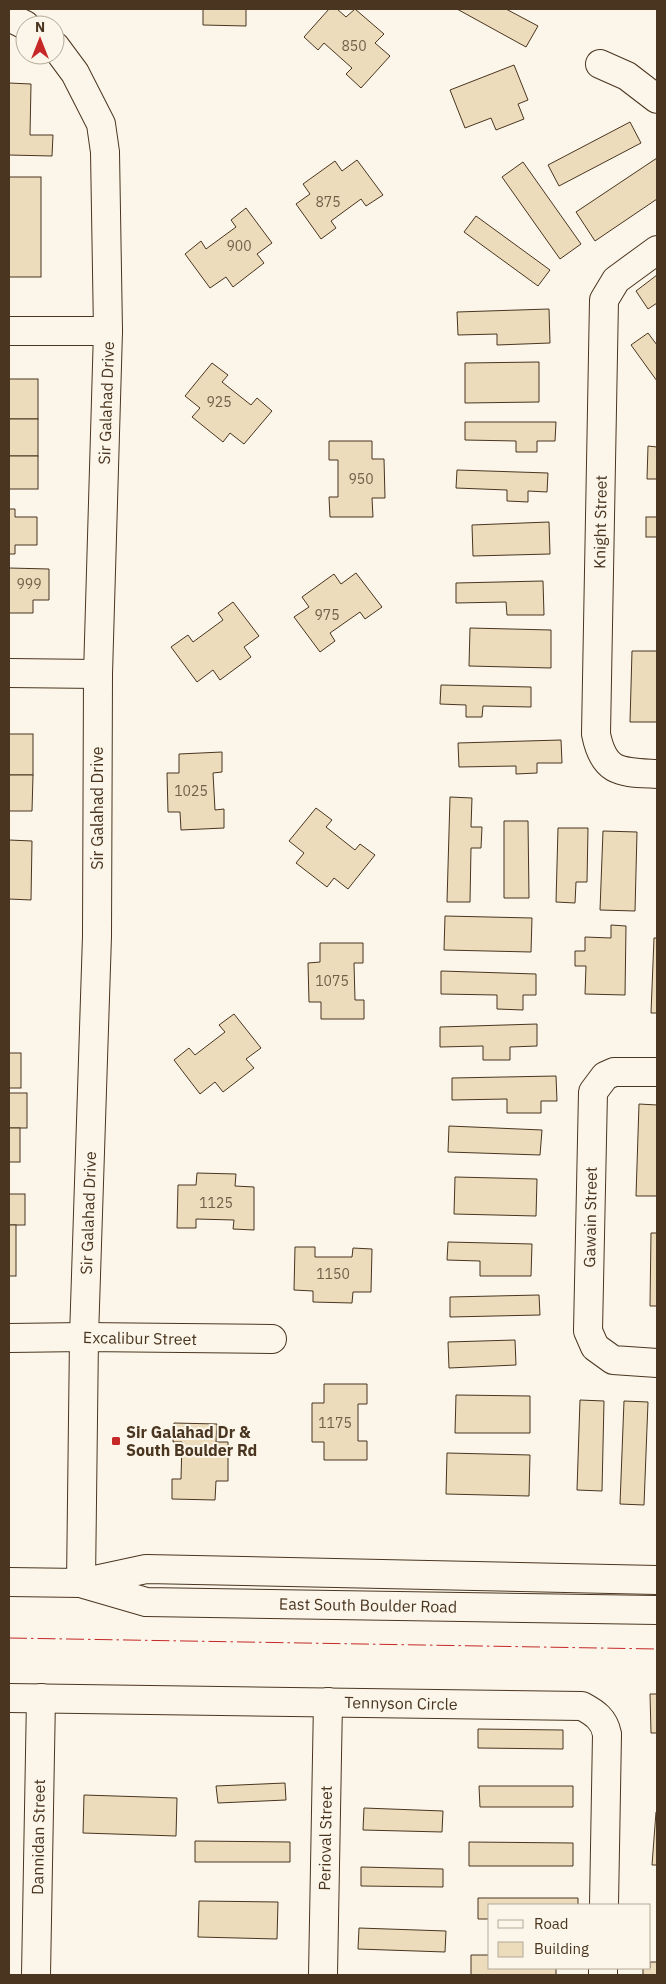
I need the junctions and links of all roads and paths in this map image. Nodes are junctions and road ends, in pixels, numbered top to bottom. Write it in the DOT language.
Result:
graph roads {
  1 [pos="65,60"];
  2 [pos="600,64"];
  3 [pos="657,99"];
  4 [pos="657,250"];
  5 [pos="108,331"];
  6 [pos="9,332"];
  7 [pos="9,673"];
  8 [pos="98,674"];
  9 [pos="657,774"];
  10 [pos="657,1072"];
  11 [pos="84,1337"];
  12 [pos="9,1338"];
  13 [pos="272,1339"];
  14 [pos="657,1363"];
  15 [pos="657,1580"];
  16 [pos="9,1582"];
  17 [pos="81,1583"];
  18 [pos="657,1610"];
  19 [pos="9,1698"];
  20 [pos="41,1698"];
  21 [pos="328,1702"];
  22 [pos="604,1904"];
  23 [pos="36,1975"];
  24 [pos="323,1975"];
  1 -- 5 [label="street, Sir Galahad Drive"];
  2 -- 3 [label="street"];
  4 -- 9 [label="street, Knight Street"];
  5 -- 6 [label="street"];
  5 -- 8 [label="street, Sir Galahad Drive"];
  7 -- 8 [label="street"];
  8 -- 11 [label="street, Sir Galahad Drive"];
  10 -- 14 [label="street, Gawain Street"];
  11 -- 12 [label="street, Excalibur Street"];
  11 -- 13 [label="street, Excalibur Street"];
  11 -- 17 [label="street, Sir Galahad Drive"];
  15 -- 17 [label="street, East South Boulder Road"];
  16 -- 17 [label="street, East South Boulder Road"];
  17 -- 18 [label="street, East South Boulder Road"];
  19 -- 20 [label="street, Tennyson Circle"];
  20 -- 21 [label="street, Tennyson Circle"];
  20 -- 23 [label="street, Dannidan Street"];
  21 -- 22 [label="street, Tennyson Circle"];
  21 -- 24 [label="street, Perioval Street"];
}
